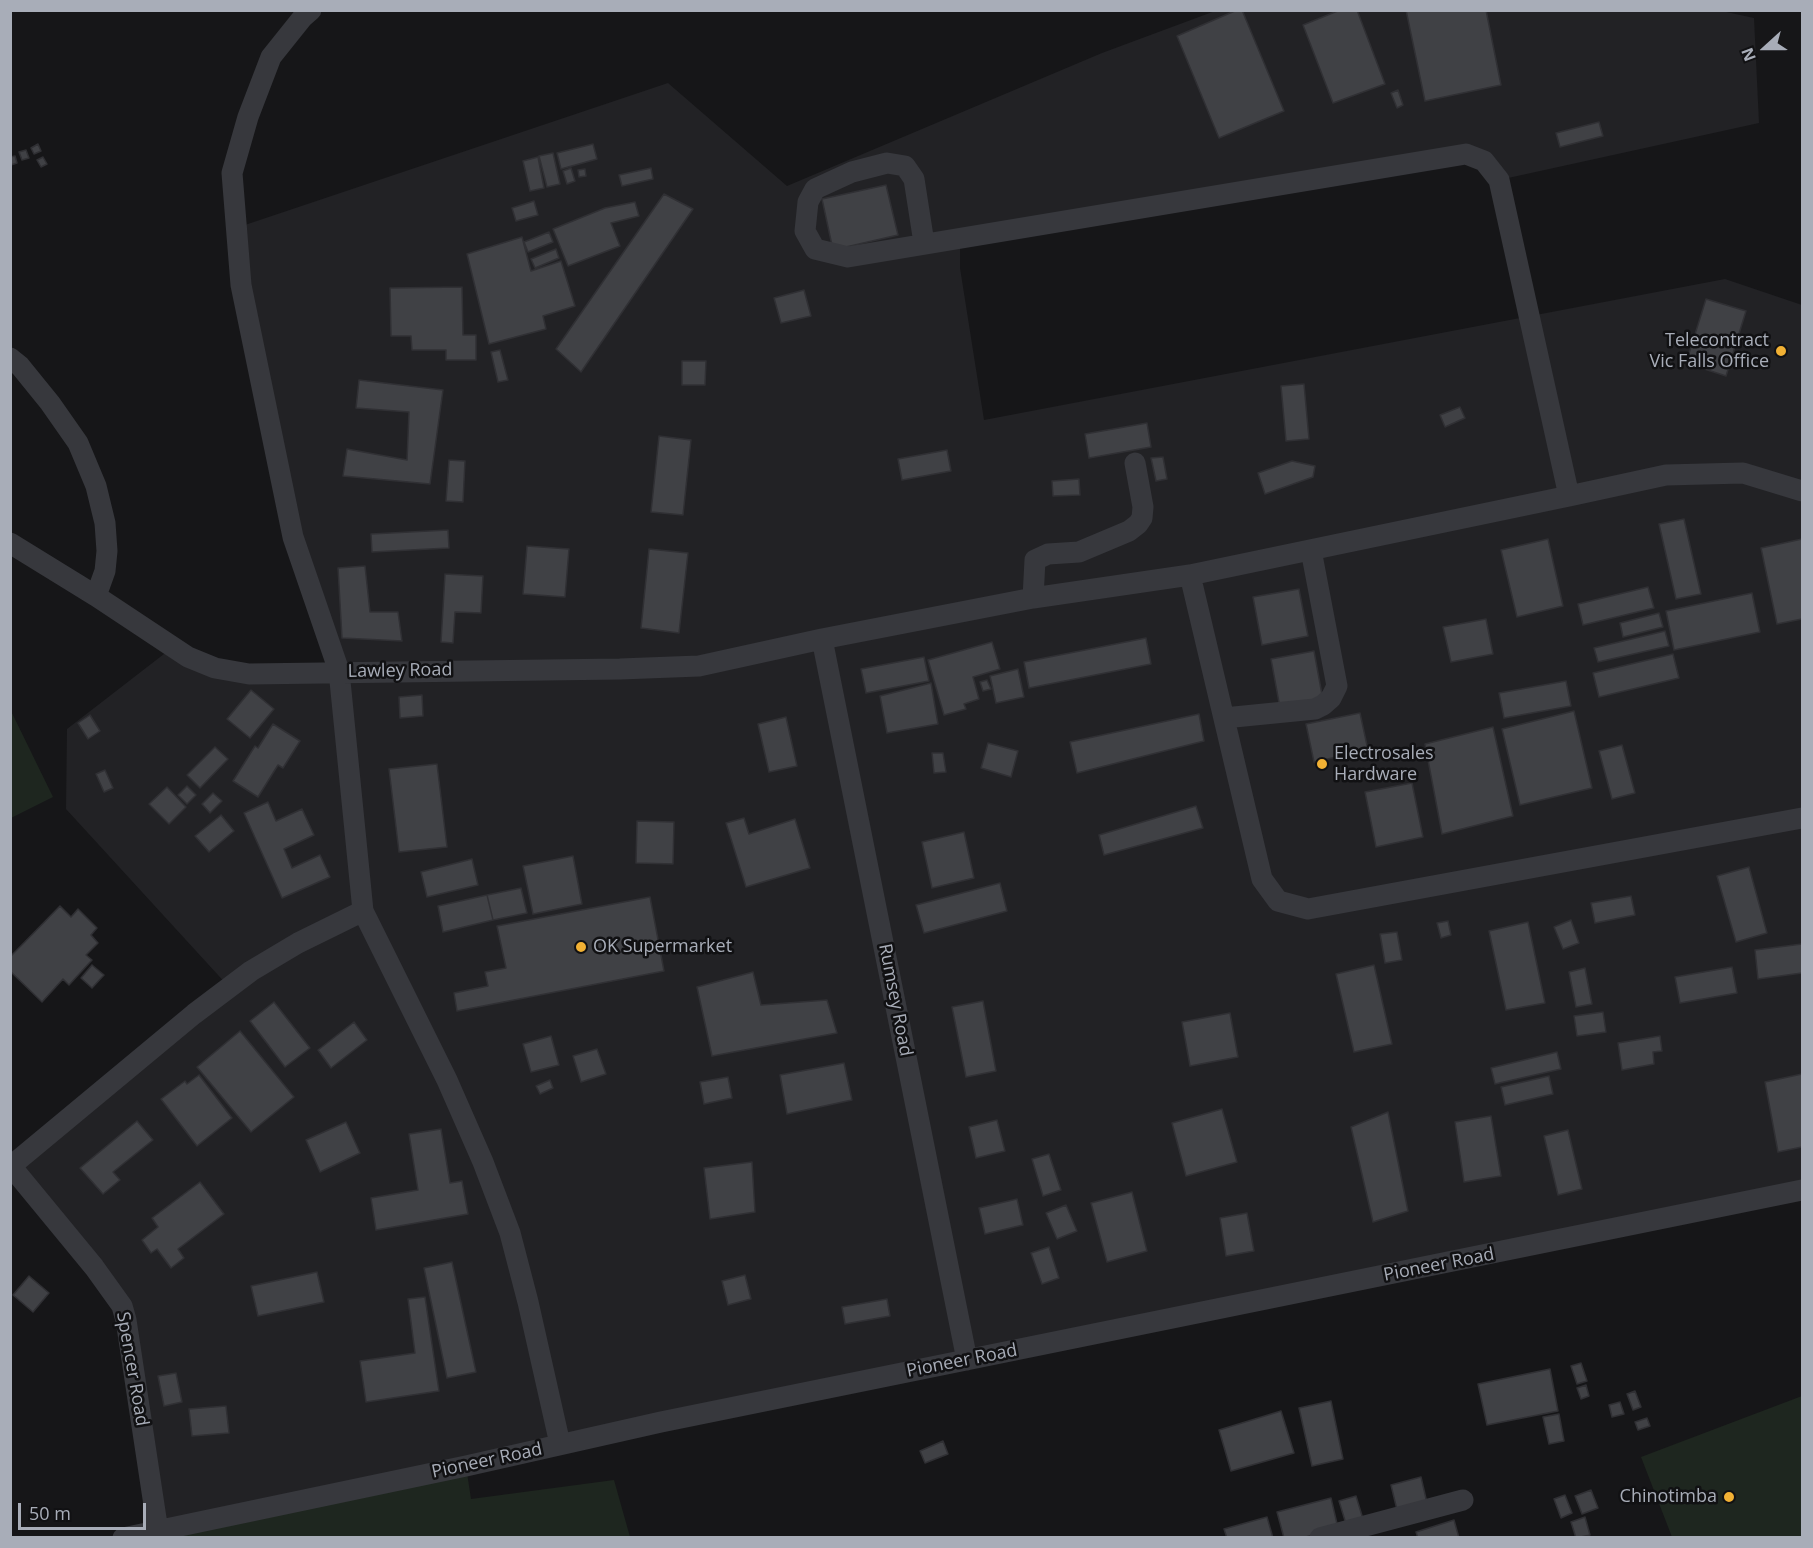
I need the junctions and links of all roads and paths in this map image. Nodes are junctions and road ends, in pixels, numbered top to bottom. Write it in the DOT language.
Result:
graph roads {
  1 [pos="311,10"];
  2 [pos="924,243"];
  3 [pos="10,358"];
  4 [pos="1135,463"];
  5 [pos="1803,491"];
  6 [pos="1569,496"];
  7 [pos="10,543"];
  8 [pos="1311,550"];
  9 [pos="1190,575"];
  10 [pos="96,596"];
  11 [pos="1033,598"];
  12 [pos="822,639"];
  13 [pos="339,671"];
  14 [pos="1224,718"];
  15 [pos="1803,818"];
  16 [pos="363,911"];
  17 [pos="11,1166"];
  18 [pos="1803,1190"];
  19 [pos="967,1360"];
  20 [pos="560,1444"];
  21 [pos="1463,1500"];
  22 [pos="159,1534"];
  23 [pos="123,1538"];
  24 [pos="1320,1538"];
  1 -- 13 [label="street"];
  2 -- 2 [label="street"];
  2 -- 6 [label="street"];
  3 -- 10 [label="street"];
  4 -- 11 [label="street"];
  5 -- 6 [label="street, Lawley Road"];
  6 -- 8 [label="street, Lawley Road"];
  7 -- 10 [label="street, Lawley Road"];
  8 -- 9 [label="street, Lawley Road"];
  8 -- 14 [label="street"];
  9 -- 11 [label="street, Lawley Road"];
  9 -- 14 [label="street"];
  10 -- 13 [label="street, Lawley Road"];
  11 -- 12 [label="street, Lawley Road"];
  12 -- 13 [label="street, Lawley Road"];
  12 -- 19 [label="street, Rumsey Road"];
  13 -- 16 [label="street"];
  14 -- 15 [label="street"];
  16 -- 17 [label="street"];
  16 -- 20 [label="street"];
  17 -- 22 [label="street, Spencer Road"];
  18 -- 19 [label="street, Pioneer Road"];
  19 -- 20 [label="street, Pioneer Road"];
  20 -- 22 [label="street, Pioneer Road"];
  21 -- 24 [label="street"];
  22 -- 23 [label="street, Pioneer Road"];
}
